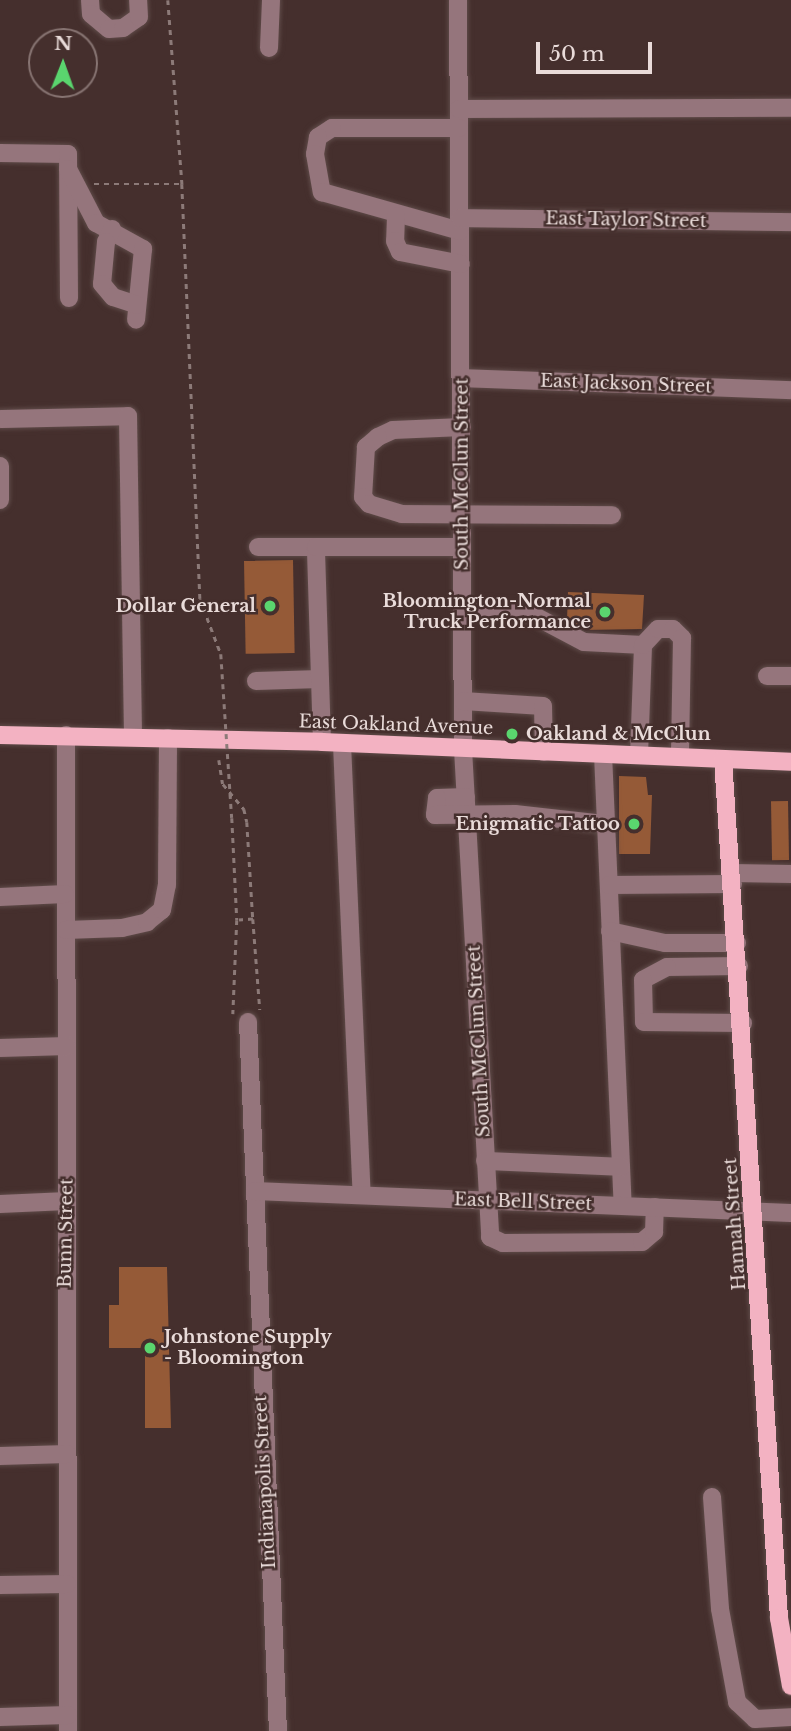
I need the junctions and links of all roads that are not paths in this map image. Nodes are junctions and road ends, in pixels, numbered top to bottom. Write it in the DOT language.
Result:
graph roads {
  1 [pos="90,0"];
  2 [pos="138,0"];
  3 [pos="271,0"];
  4 [pos="458,0"];
  5 [pos="269,48"];
  6 [pos="791,108"];
  7 [pos="459,110"];
  8 [pos="459,128"];
  9 [pos="0,153"];
  10 [pos="68,161"];
  11 [pos="396,216"];
  12 [pos="791,222"];
  13 [pos="460,225"];
  14 [pos="112,229"];
  15 [pos="461,264"];
  16 [pos="69,298"];
  17 [pos="461,378"];
  18 [pos="791,390"];
  19 [pos="0,419"];
  20 [pos="462,427"];
  21 [pos="0,466"];
  22 [pos="0,500"];
  23 [pos="462,514"];
  24 [pos="612,515"];
  25 [pos="258,547"];
  26 [pos="316,547"];
  27 [pos="462,547"];
  28 [pos="463,607"];
  29 [pos="643,645"];
  30 [pos="767,676"];
  31 [pos="791,676"];
  32 [pos="320,679"];
  33 [pos="256,681"];
  34 [pos="463,701"];
  35 [pos="0,735"];
  36 [pos="66,735"];
  37 [pos="133,736"];
  38 [pos="168,738"];
  39 [pos="322,742"];
  40 [pos="342,744"];
  41 [pos="463,749"];
  42 [pos="544,752"];
  43 [pos="603,754"];
  44 [pos="639,755"];
  45 [pos="680,757"];
  46 [pos="723,759"];
  47 [pos="791,762"];
  48 [pos="466,797"];
  49 [pos="467,816"];
  50 [pos="606,824"];
  51 [pos="791,874"];
  52 [pos="732,879"];
  53 [pos="608,885"];
  54 [pos="65,894"];
  55 [pos="0,897"];
  56 [pos="65,930"];
  57 [pos="610,931"];
  58 [pos="737,943"];
  59 [pos="739,966"];
  60 [pos="248,1022"];
  61 [pos="743,1023"];
  62 [pos="67,1046"];
  63 [pos="0,1048"];
  64 [pos="485,1161"];
  65 [pos="621,1167"];
  66 [pos="255,1191"];
  67 [pos="362,1195"];
  68 [pos="488,1200"];
  69 [pos="67,1201"];
  70 [pos="0,1204"];
  71 [pos="623,1206"];
  72 [pos="656,1207"];
  73 [pos="754,1211"];
  74 [pos="791,1213"];
  75 [pos="66,1454"];
  76 [pos="0,1455"];
  77 [pos="712,1497"];
  78 [pos="67,1584"];
  79 [pos="0,1586"];
  80 [pos="791,1686"];
  81 [pos="0,1717"];
  82 [pos="791,1717"];
  83 [pos="68,1723"];
  84 [pos="278,1731"];
  1 -- 2 [label="street"];
  3 -- 5 [label="street"];
  4 -- 7 [label="street, South McClun Street"];
  6 -- 7 [label="street"];
  7 -- 8 [label="street, South McClun Street"];
  8 -- 11 [label="street, East Taylor Street"];
  8 -- 13 [label="street, South McClun Street"];
  9 -- 10 [label="street"];
  10 -- 14 [label="street"];
  10 -- 16 [label="street"];
  11 -- 13 [label="street, East Taylor Street"];
  11 -- 15 [label="street"];
  12 -- 13 [label="street, East Taylor Street"];
  13 -- 15 [label="street, South McClun Street"];
  14 -- 14 [label="street"];
  15 -- 17 [label="street, South McClun Street"];
  17 -- 18 [label="street, East Jackson Street"];
  17 -- 20 [label="street, South McClun Street"];
  19 -- 37 [label="street"];
  20 -- 23 [label="street, South McClun Street"];
  20 -- 23 [label="street"];
  21 -- 22 [label="street"];
  23 -- 24 [label="street"];
  23 -- 27 [label="street, South McClun Street"];
  25 -- 26 [label="street"];
  26 -- 27 [label="street"];
  26 -- 32 [label="street"];
  27 -- 28 [label="street, South McClun Street"];
  28 -- 29 [label="street"];
  28 -- 34 [label="street, South McClun Street"];
  29 -- 44 [label="street"];
  29 -- 45 [label="street"];
  30 -- 31 [label="street"];
  32 -- 33 [label="street"];
  32 -- 39 [label="street"];
  34 -- 41 [label="street, South McClun Street"];
  34 -- 42 [label="street"];
  35 -- 36 [label="main road, East Oakland Avenue"];
  36 -- 37 [label="main road, East Oakland Avenue"];
  36 -- 54 [label="street, Bunn Street"];
  37 -- 38 [label="main road, East Oakland Avenue"];
  38 -- 39 [label="main road, East Oakland Avenue"];
  38 -- 56 [label="street"];
  39 -- 40 [label="main road, East Oakland Avenue"];
  40 -- 41 [label="main road, East Oakland Avenue"];
  40 -- 67 [label="street"];
  41 -- 42 [label="main road, East Oakland Avenue"];
  41 -- 48 [label="street, South McClun Street"];
  42 -- 43 [label="main road, East Oakland Avenue"];
  43 -- 44 [label="main road, East Oakland Avenue"];
  43 -- 50 [label="street"];
  44 -- 45 [label="main road, East Oakland Avenue"];
  45 -- 46 [label="main road, East Oakland Avenue"];
  46 -- 47 [label="main road, East Oakland Avenue"];
  46 -- 52 [label="main road, Hannah Street"];
  48 -- 49 [label="street, South McClun Street"];
  48 -- 49 [label="street"];
  49 -- 50 [label="street"];
  49 -- 64 [label="street, South McClun Street"];
  50 -- 53 [label="street"];
  51 -- 52 [label="street"];
  52 -- 53 [label="street"];
  52 -- 58 [label="main road, Hannah Street"];
  53 -- 57 [label="street"];
  54 -- 55 [label="street"];
  54 -- 56 [label="street, Bunn Street"];
  56 -- 62 [label="street, Bunn Street"];
  57 -- 58 [label="street"];
  57 -- 65 [label="street"];
  58 -- 59 [label="main road, Hannah Street"];
  59 -- 61 [label="main road, Hannah Street"];
  59 -- 61 [label="street"];
  60 -- 66 [label="street, Indianapolis Street"];
  61 -- 73 [label="main road, Hannah Street"];
  62 -- 63 [label="street"];
  62 -- 69 [label="street, Bunn Street"];
  64 -- 65 [label="street"];
  64 -- 68 [label="street, South McClun Street"];
  65 -- 71 [label="street"];
  66 -- 67 [label="street, East Bell Street"];
  66 -- 84 [label="street, Indianapolis Street"];
  67 -- 68 [label="street, East Bell Street"];
  68 -- 71 [label="street, East Bell Street"];
  68 -- 72 [label="street, South McClun Street"];
  69 -- 70 [label="street"];
  69 -- 75 [label="street, Bunn Street"];
  71 -- 72 [label="street, East Bell Street"];
  72 -- 73 [label="street, East Bell Street"];
  73 -- 74 [label="street, East Bell Street"];
  73 -- 80 [label="main road, Hannah Street"];
  75 -- 76 [label="street"];
  75 -- 78 [label="street, Bunn Street"];
  77 -- 82 [label="street"];
  78 -- 79 [label="street"];
  78 -- 83 [label="street, Bunn Street"];
  81 -- 83 [label="street"];
}
